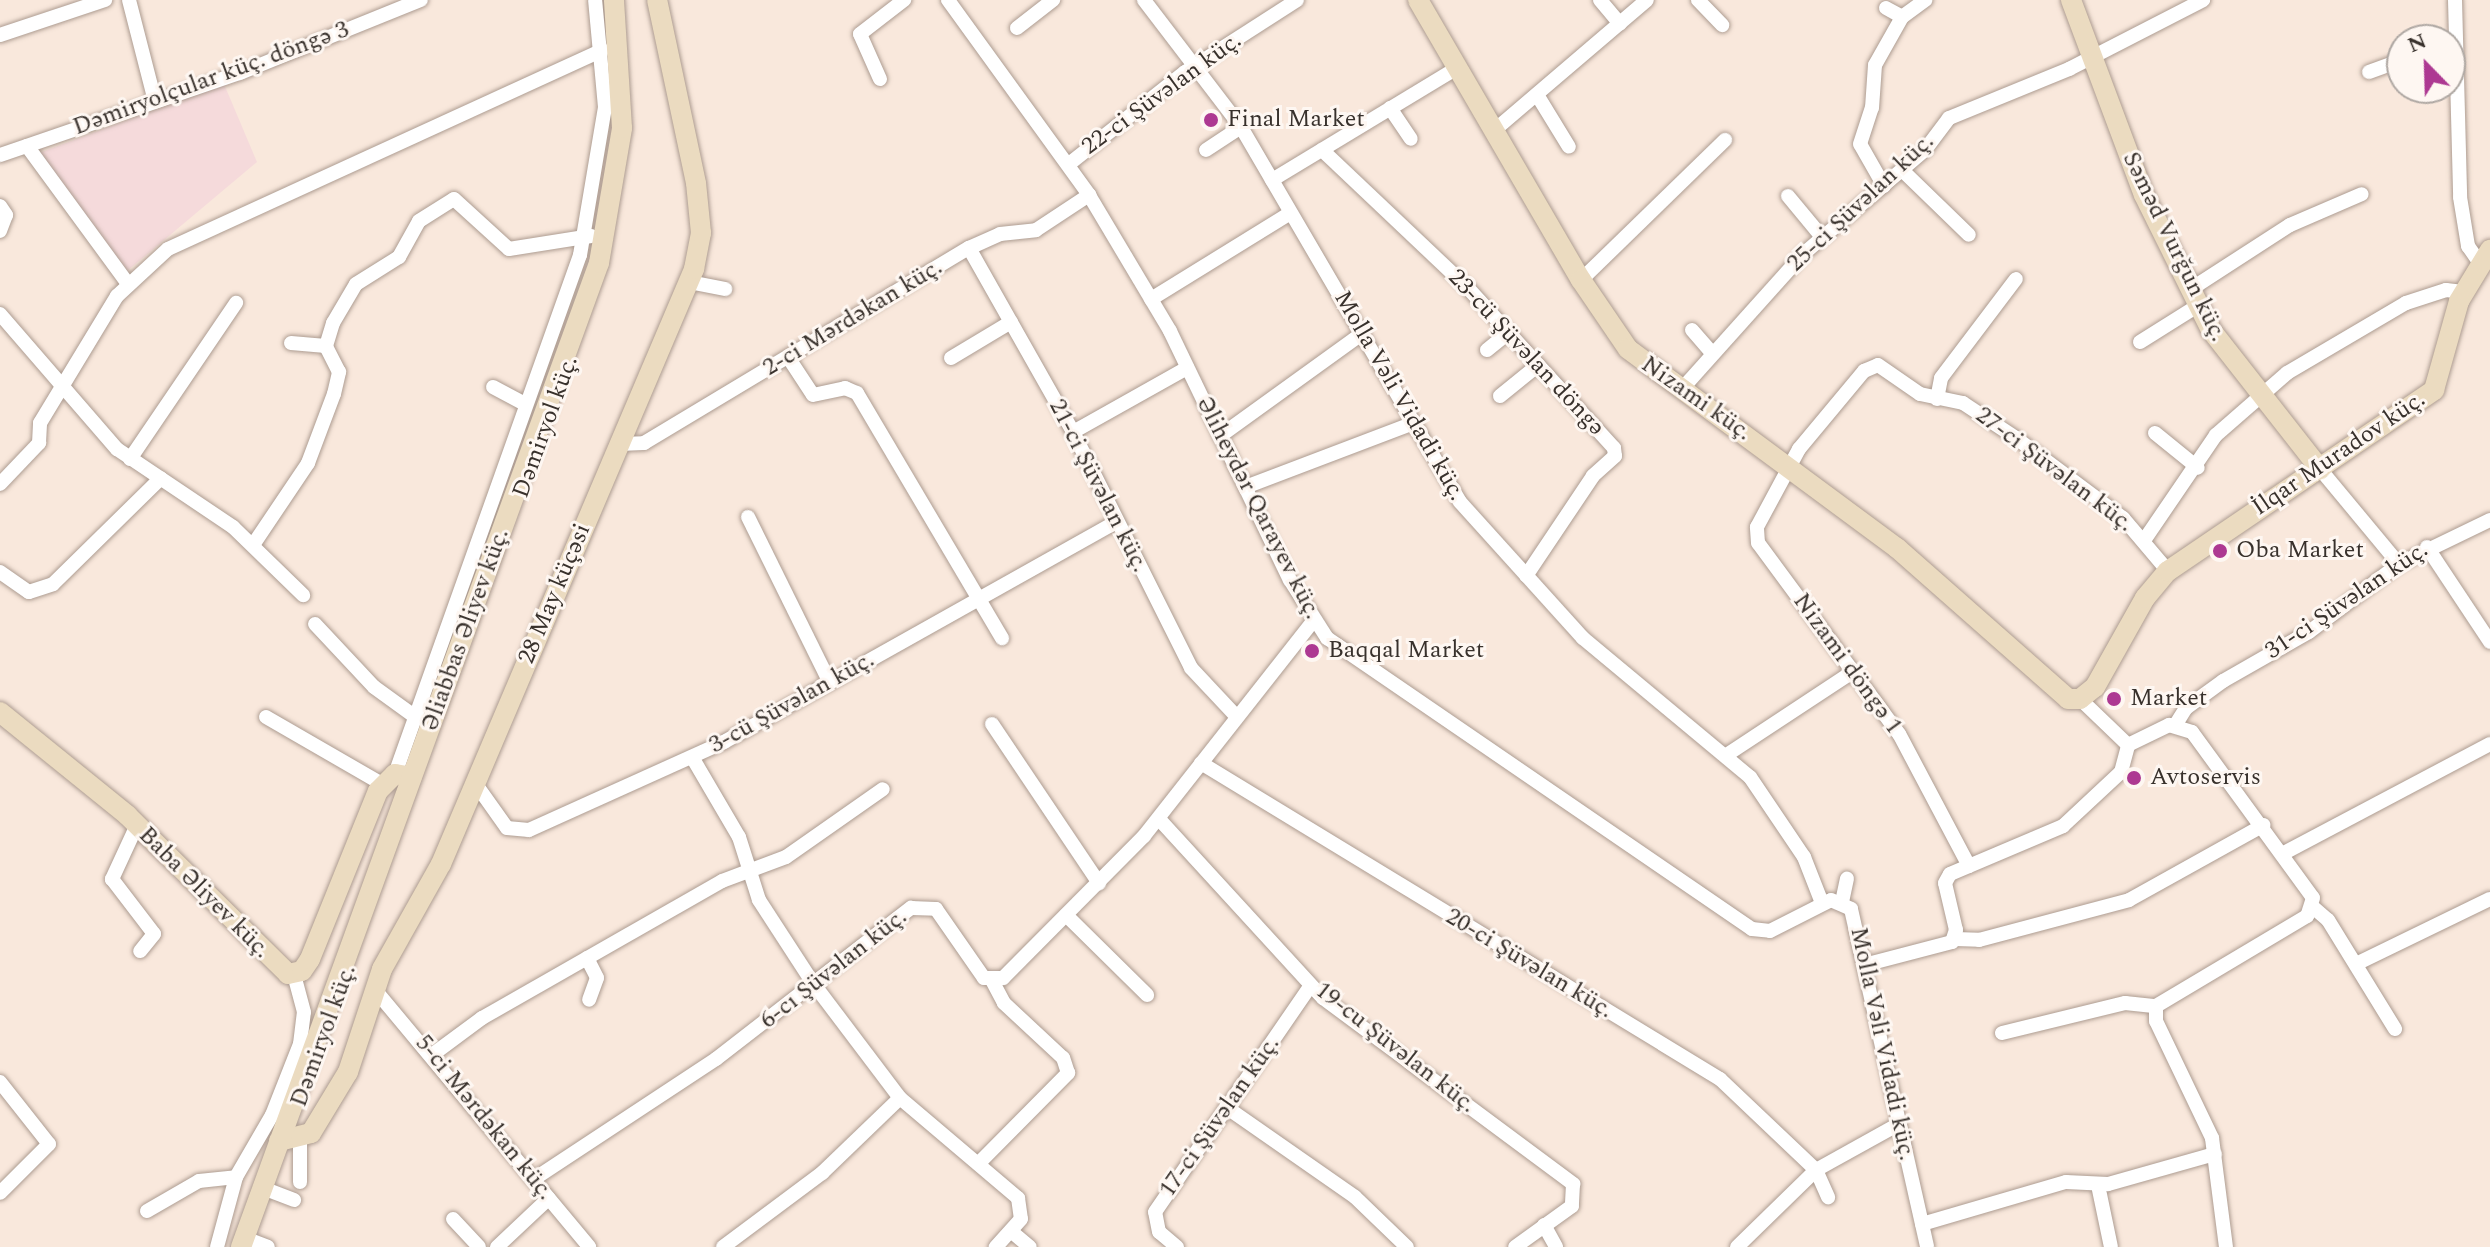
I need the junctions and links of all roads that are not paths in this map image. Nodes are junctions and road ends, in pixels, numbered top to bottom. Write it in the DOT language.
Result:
graph roads {
  1 [pos="105,0"];
  2 [pos="129,0"];
  3 [pos="421,0"];
  4 [pos="595,0"];
  5 [pos="614,0"];
  6 [pos="621,0"];
  7 [pos="657,0"];
  8 [pos="904,0"];
  9 [pos="948,0"];
  10 [pos="1053,0"];
  11 [pos="1144,0"];
  12 [pos="1296,0"];
  13 [pos="1418,0"];
  14 [pos="1600,0"];
  15 [pos="1647,0"];
  16 [pos="1698,0"];
  17 [pos="1925,0"];
  18 [pos="2071,0"];
  19 [pos="2203,0"];
  20 [pos="2455,0"];
  21 [pos="1886,8"];
  22 [pos="1906,9"];
  23 [pos="1620,24"];
  24 [pos="2454,24"];
  25 [pos="1722,25"];
  26 [pos="1017,28"];
  27 [pos="0,35"];
  28 [pos="603,50"];
  29 [pos="2089,58"];
  30 [pos="1197,65"];
  31 [pos="2386,66"];
  32 [pos="1457,68"];
  33 [pos="2369,72"];
  34 [pos="880,79"];
  35 [pos="1539,98"];
  36 [pos="155,101"];
  37 [pos="2456,104"];
  38 [pos="1390,108"];
  39 [pos="1241,127"];
  40 [pos="1497,128"];
  41 [pos="1411,139"];
  42 [pos="1725,140"];
  43 [pos="27,146"];
  44 [pos="1569,147"];
  45 [pos="1206,150"];
  46 [pos="1322,150"];
  47 [pos="0,155"];
  48 [pos="1069,164"];
  49 [pos="1902,170"];
  50 [pos="1272,180"];
  51 [pos="1884,186"];
  52 [pos="2362,194"];
  53 [pos="1089,195"];
  54 [pos="1788,196"];
  55 [pos="0,206"];
  56 [pos="1290,213"];
  57 [pos="0,231"];
  58 [pos="585,235"];
  59 [pos="1969,235"];
  60 [pos="606,237"];
  61 [pos="1822,237"];
  62 [pos="969,248"];
  63 [pos="2485,257"];
  64 [pos="2016,279"];
  65 [pos="1581,280"];
  66 [pos="689,282"];
  67 [pos="128,284"];
  68 [pos="725,289"];
  69 [pos="2463,292"];
  70 [pos="2195,297"];
  71 [pos="1151,299"];
  72 [pos="236,303"];
  73 [pos="0,314"];
  74 [pos="1011,322"];
  75 [pos="1692,330"];
  76 [pos="1363,333"];
  77 [pos="1508,333"];
  78 [pos="2140,342"];
  79 [pos="291,343"];
  80 [pos="326,346"];
  81 [pos="1487,350"];
  82 [pos="1712,353"];
  83 [pos="788,357"];
  84 [pos="951,358"];
  85 [pos="1537,366"];
  86 [pos="1187,368"];
  87 [pos="493,387"];
  88 [pos="64,388"];
  89 [pos="1681,390"];
  90 [pos="2260,395"];
  91 [pos="1500,396"];
  92 [pos="1937,399"];
  93 [pos="523,403"];
  94 [pos="1414,423"];
  95 [pos="1073,432"];
  96 [pos="2155,433"];
  97 [pos="1220,436"];
  98 [pos="619,444"];
  99 [pos="130,459"];
  100 [pos="1791,467"];
  101 [pos="2198,468"];
  102 [pos="2320,469"];
  103 [pos="161,478"];
  104 [pos="0,484"];
  105 [pos="1248,486"];
  106 [pos="748,517"];
  107 [pos="2490,520"];
  108 [pos="1116,522"];
  109 [pos="2145,539"];
  110 [pos="253,545"];
  111 [pos="2427,547"];
  112 [pos="2399,564"];
  113 [pos="2168,571"];
  114 [pos="0,572"];
  115 [pos="1526,576"];
  116 [pos="303,595"];
  117 [pos="979,598"];
  118 [pos="1313,621"];
  119 [pos="315,624"];
  120 [pos="1002,638"];
  121 [pos="2490,642"];
  122 [pos="1854,671"];
  123 [pos="830,683"];
  124 [pos="2080,699"];
  125 [pos="0,712"];
  126 [pos="414,716"];
  127 [pos="1236,716"];
  128 [pos="266,717"];
  129 [pos="992,724"];
  130 [pos="2176,724"];
  131 [pos="2490,744"];
  132 [pos="2128,745"];
  133 [pos="1728,754"];
  134 [pos="692,757"];
  135 [pos="1201,763"];
  136 [pos="397,778"];
  137 [pos="475,783"];
  138 [pos="883,789"];
  139 [pos="1159,819"];
  140 [pos="137,825"];
  141 [pos="2264,825"];
  142 [pos="2284,853"];
  143 [pos="1969,866"];
  144 [pos="750,872"];
  145 [pos="1847,879"];
  146 [pos="1099,883"];
  147 [pos="2490,899"];
  148 [pos="1842,902"];
  149 [pos="1822,903"];
  150 [pos="2314,908"];
  151 [pos="1066,915"];
  152 [pos="1955,939"];
  153 [pos="140,951"];
  154 [pos="587,958"];
  155 [pos="2356,964"];
  156 [pos="1864,965"];
  157 [pos="294,975"];
  158 [pos="993,982"];
  159 [pos="813,983"];
  160 [pos="1311,985"];
  161 [pos="376,991"];
  162 [pos="1147,995"];
  163 [pos="589,1000"];
  164 [pos="2156,1006"];
  165 [pos="2395,1029"];
  166 [pos="2002,1033"];
  167 [pos="432,1055"];
  168 [pos="0,1082"];
  169 [pos="900,1098"];
  170 [pos="1226,1107"];
  171 [pos="1899,1124"];
  172 [pos="288,1141"];
  173 [pos="2215,1154"];
  174 [pos="979,1163"];
  175 [pos="1816,1170"];
  176 [pos="236,1177"];
  177 [pos="534,1179"];
  178 [pos="300,1182"];
  179 [pos="2098,1185"];
  180 [pos="268,1190"];
  181 [pos="0,1193"];
  182 [pos="1828,1197"];
  183 [pos="549,1198"];
  184 [pos="294,1200"];
  185 [pos="147,1211"];
  186 [pos="453,1219"];
  187 [pos="1922,1224"];
  188 [pos="1544,1225"];
  189 [pos="1012,1232"];
  190 [pos="252,1245"];
  191 [pos="217,1247"];
  192 [pos="479,1247"];
  193 [pos="497,1247"];
  194 [pos="589,1247"];
  195 [pos="723,1247"];
  196 [pos="996,1247"];
  197 [pos="1030,1247"];
  198 [pos="1177,1247"];
  199 [pos="1407,1247"];
  200 [pos="1515,1247"];
  201 [pos="1556,1247"];
  202 [pos="1737,1247"];
  203 [pos="1927,1247"];
  204 [pos="2111,1247"];
  205 [pos="2226,1247"];
  1 -- 27 [label="street"];
  2 -- 36 [label="street"];
  3 -- 36 [label="street, Dəmiryolçular küç. döngə 3"];
  4 -- 28 [label="street, Dəmiryol küç."];
  5 -- 60 [label="street, Əliabbas Əliyev küç."];
  6 -- 172 [label="street, Dəmiryol küç."];
  7 -- 66 [label="street, 28 May küçəsi"];
  8 -- 34 [label="street"];
  9 -- 48 [label="street, Əliheydər Qarayev küç."];
  10 -- 26 [label="street"];
  11 -- 30 [label="street, Molla Vəli Vidadi küç."];
  12 -- 30 [label="street, 22-ci Şüvəlan küç."];
  13 -- 32 [label="street, Nizami küç."];
  14 -- 23 [label="street"];
  15 -- 23 [label="street"];
  16 -- 25 [label="street"];
  17 -- 22 [label="street"];
  18 -- 29 [label="street, Səməd Vurğun küç."];
  19 -- 29 [label="street, 25-ci Şüvəlan küç."];
  20 -- 24 [label="street"];
  21 -- 22 [label="street"];
  22 -- 51 [label="street"];
  23 -- 35 [label="street"];
  28 -- 58 [label="street, Dəmiryol küç."];
  28 -- 67 [label="street"];
  29 -- 49 [label="street, 25-ci Şüvəlan küç."];
  29 -- 70 [label="street, Səməd Vurğun küç."];
  30 -- 39 [label="street, Molla Vəli Vidadi küç."];
  30 -- 48 [label="street, 22-ci Şüvəlan küç."];
  31 -- 33 [label="street"];
  32 -- 38 [label="street"];
  32 -- 40 [label="street, Nizami küç."];
  35 -- 40 [label="street"];
  35 -- 44 [label="street"];
  36 -- 43 [label="street, Dəmiryolçular küç. döngə 3"];
  37 -- 63 [label="street"];
  38 -- 41 [label="street"];
  38 -- 46 [label="street"];
  39 -- 45 [label="street"];
  39 -- 50 [label="street, Molla Vəli Vidadi küç."];
  40 -- 65 [label="street, Nizami küç."];
  42 -- 65 [label="street"];
  43 -- 47 [label="street, Dəmiryolçular küç. döngə 3"];
  43 -- 67 [label="street"];
  46 -- 50 [label="street"];
  46 -- 77 [label="street, 23-cü Şüvəlan döngə"];
  48 -- 53 [label="street, Əliheydər Qarayev küç."];
  49 -- 51 [label="street, 25-ci Şüvəlan küç."];
  49 -- 59 [label="street"];
  50 -- 56 [label="street, Molla Vəli Vidadi küç."];
  51 -- 61 [label="street, 25-ci Şüvəlan küç."];
  52 -- 70 [label="street"];
  53 -- 62 [label="street, 2-ci Mərdəkan küç."];
  53 -- 71 [label="street, Əliheydər Qarayev küç."];
  54 -- 61 [label="street"];
  55 -- 57 [label="street"];
  56 -- 71 [label="street"];
  56 -- 76 [label="street, Molla Vəli Vidadi küç."];
  58 -- 60 [label="street"];
  58 -- 80 [label="street"];
  58 -- 93 [label="street, Dəmiryol küç."];
  60 -- 136 [label="street, Əliabbas Əliyev küç."];
  61 -- 82 [label="street, 25-ci Şüvəlan küç."];
  62 -- 74 [label="street, 21-ci Şüvəlan küç."];
  62 -- 83 [label="street, 2-ci Mərdəkan küç."];
  63 -- 69 [label="street, İlqar Muradov küç."];
  64 -- 92 [label="street"];
  65 -- 89 [label="street, Nizami küç."];
  66 -- 68 [label="street"];
  66 -- 98 [label="street, 28 May küçəsi"];
  67 -- 88 [label="street"];
  69 -- 90 [label="street"];
  69 -- 102 [label="street, İlqar Muradov küç."];
  70 -- 78 [label="street"];
  70 -- 90 [label="street, Səməd Vurğun küç."];
  71 -- 86 [label="street, Əliheydər Qarayev küç."];
  72 -- 99 [label="street"];
  73 -- 88 [label="street"];
  74 -- 84 [label="street"];
  74 -- 95 [label="street, 21-ci Şüvəlan küç."];
  75 -- 82 [label="street"];
  76 -- 94 [label="street, Molla Vəli Vidadi küç."];
  76 -- 97 [label="street"];
  77 -- 81 [label="street"];
  77 -- 85 [label="street, 23-cü Şüvəlan döngə"];
  79 -- 80 [label="street"];
  80 -- 110 [label="street"];
  82 -- 89 [label="street, 25-ci Şüvəlan küç."];
  83 -- 98 [label="street, 2-ci Mərdəkan küç."];
  83 -- 117 [label="street"];
  85 -- 91 [label="street"];
  85 -- 115 [label="street, 23-cü Şüvəlan döngə"];
  86 -- 95 [label="street"];
  86 -- 97 [label="street, Əliheydər Qarayev küç."];
  87 -- 93 [label="street"];
  88 -- 99 [label="street"];
  88 -- 104 [label="street"];
  89 -- 100 [label="street, Nizami küç."];
  90 -- 101 [label="street"];
  90 -- 102 [label="street, Səməd Vurğun küç."];
  92 -- 100 [label="street, 27-ci Şüvəlan küç."];
  92 -- 109 [label="street, 27-ci Şüvəlan küç."];
  93 -- 126 [label="street, Dəmiryol küç."];
  94 -- 105 [label="street"];
  94 -- 115 [label="street, Molla Vəli Vidadi küç."];
  95 -- 108 [label="street, 21-ci Şüvəlan küç."];
  96 -- 101 [label="street"];
  97 -- 105 [label="street, Əliheydər Qarayev küç."];
  98 -- 137 [label="street, 28 May küçəsi"];
  99 -- 103 [label="street"];
  100 -- 122 [label="street, Nizami döngə 1"];
  100 -- 124 [label="street, Nizami küç."];
  101 -- 109 [label="street"];
  102 -- 112 [label="street"];
  102 -- 113 [label="street, İlqar Muradov küç."];
  103 -- 110 [label="street"];
  103 -- 114 [label="street"];
  105 -- 118 [label="street, Əliheydər Qarayev küç."];
  106 -- 123 [label="street"];
  107 -- 111 [label="street, 31-ci Şüvəlan küç."];
  108 -- 117 [label="street, 3-cü Şüvəlan küç."];
  108 -- 127 [label="street, 21-ci Şüvəlan küç."];
  109 -- 113 [label="street, 27-ci Şüvəlan küç."];
  110 -- 116 [label="street"];
  111 -- 112 [label="street, 31-ci Şüvəlan küç."];
  111 -- 121 [label="street"];
  112 -- 130 [label="street, 31-ci Şüvəlan küç."];
  113 -- 124 [label="street, İlqar Muradov küç."];
  115 -- 133 [label="street, Molla Vəli Vidadi küç."];
  117 -- 120 [label="street"];
  117 -- 123 [label="street, 3-cü Şüvəlan küç."];
  118 -- 127 [label="street"];
  118 -- 149 [label="street, Əliheydər Qarayev küç."];
  119 -- 126 [label="street"];
  122 -- 133 [label="street"];
  122 -- 143 [label="street, Nizami döngə 1"];
  123 -- 134 [label="street, 3-cü Şüvəlan küç."];
  124 -- 132 [label="street"];
  125 -- 140 [label="street, Baba Əliyev küç."];
  126 -- 136 [label="street, Dəmiryol küç."];
  127 -- 135 [label="street"];
  128 -- 136 [label="street"];
  129 -- 146 [label="street"];
  130 -- 132 [label="street"];
  130 -- 141 [label="street"];
  131 -- 142 [label="street"];
  132 -- 143 [label="street"];
  133 -- 149 [label="street, Molla Vəli Vidadi küç."];
  134 -- 137 [label="street, 3-cü Şüvəlan küç."];
  134 -- 144 [label="street"];
  135 -- 139 [label="street"];
  135 -- 175 [label="street, 20-ci Şüvəlan küç."];
  136 -- 157 [label="street, Baba Əliyev küç."];
  136 -- 172 [label="street, Əliabbas Əliyev küç."];
  137 -- 161 [label="street, 28 May küçəsi"];
  138 -- 144 [label="street"];
  139 -- 146 [label="street"];
  139 -- 160 [label="street, 19-cu Şüvəlan küç."];
  140 -- 153 [label="street"];
  140 -- 157 [label="street, Baba Əliyev küç."];
  141 -- 142 [label="street"];
  141 -- 152 [label="street"];
  142 -- 150 [label="street"];
  143 -- 152 [label="street"];
  144 -- 154 [label="street"];
  144 -- 159 [label="street"];
  145 -- 148 [label="street"];
  146 -- 151 [label="street"];
  147 -- 155 [label="street"];
  148 -- 149 [label="street, Molla Vəli Vidadi küç."];
  148 -- 156 [label="street, Molla Vəli Vidadi küç."];
  150 -- 155 [label="street"];
  150 -- 164 [label="street"];
  151 -- 158 [label="street"];
  151 -- 162 [label="street"];
  152 -- 156 [label="street"];
  154 -- 163 [label="street"];
  154 -- 167 [label="street"];
  155 -- 165 [label="street"];
  156 -- 171 [label="street, Molla Vəli Vidadi küç."];
  157 -- 176 [label="street, Dəmiryol küç."];
  158 -- 159 [label="street, 6-cı Şüvəlan küç."];
  158 -- 174 [label="street"];
  159 -- 169 [label="street"];
  159 -- 177 [label="street, 6-cı Şüvəlan küç."];
  160 -- 170 [label="street, 17-ci Şüvəlan küç."];
  160 -- 188 [label="street, 19-cu Şüvəlan küç."];
  161 -- 167 [label="street, 5-ci Mərdəkan küç."];
  161 -- 172 [label="street, 28 May küçəsi"];
  164 -- 166 [label="street"];
  164 -- 173 [label="street"];
  167 -- 177 [label="street, 5-ci Mərdəkan küç."];
  168 -- 181 [label="street"];
  169 -- 174 [label="street"];
  169 -- 195 [label="street"];
  170 -- 198 [label="street, 17-ci Şüvəlan küç."];
  170 -- 199 [label="street"];
  171 -- 175 [label="street"];
  171 -- 187 [label="street, Molla Vəli Vidadi küç."];
  172 -- 178 [label="street"];
  172 -- 180 [label="street, Dəmiryol küç."];
  172 -- 190 [label="street, Əliabbas Əliyev küç."];
  173 -- 179 [label="street"];
  173 -- 205 [label="street"];
  174 -- 189 [label="street"];
  175 -- 182 [label="street, 20-ci Şüvəlan küç."];
  175 -- 202 [label="street"];
  176 -- 185 [label="street"];
  176 -- 191 [label="street, Dəmiryol küç."];
  177 -- 183 [label="street, 5-ci Mərdəkan küç."];
  179 -- 187 [label="street"];
  179 -- 204 [label="street"];
  180 -- 184 [label="street"];
  180 -- 190 [label="street, Dəmiryol küç."];
  183 -- 193 [label="street"];
  183 -- 194 [label="street, 5-ci Mərdəkan küç."];
  186 -- 192 [label="street"];
  187 -- 203 [label="street, Molla Vəli Vidadi küç."];
  188 -- 200 [label="street, 19-cu Şüvəlan küç."];
  188 -- 201 [label="street"];
  189 -- 196 [label="street"];
  189 -- 197 [label="street"];
}
